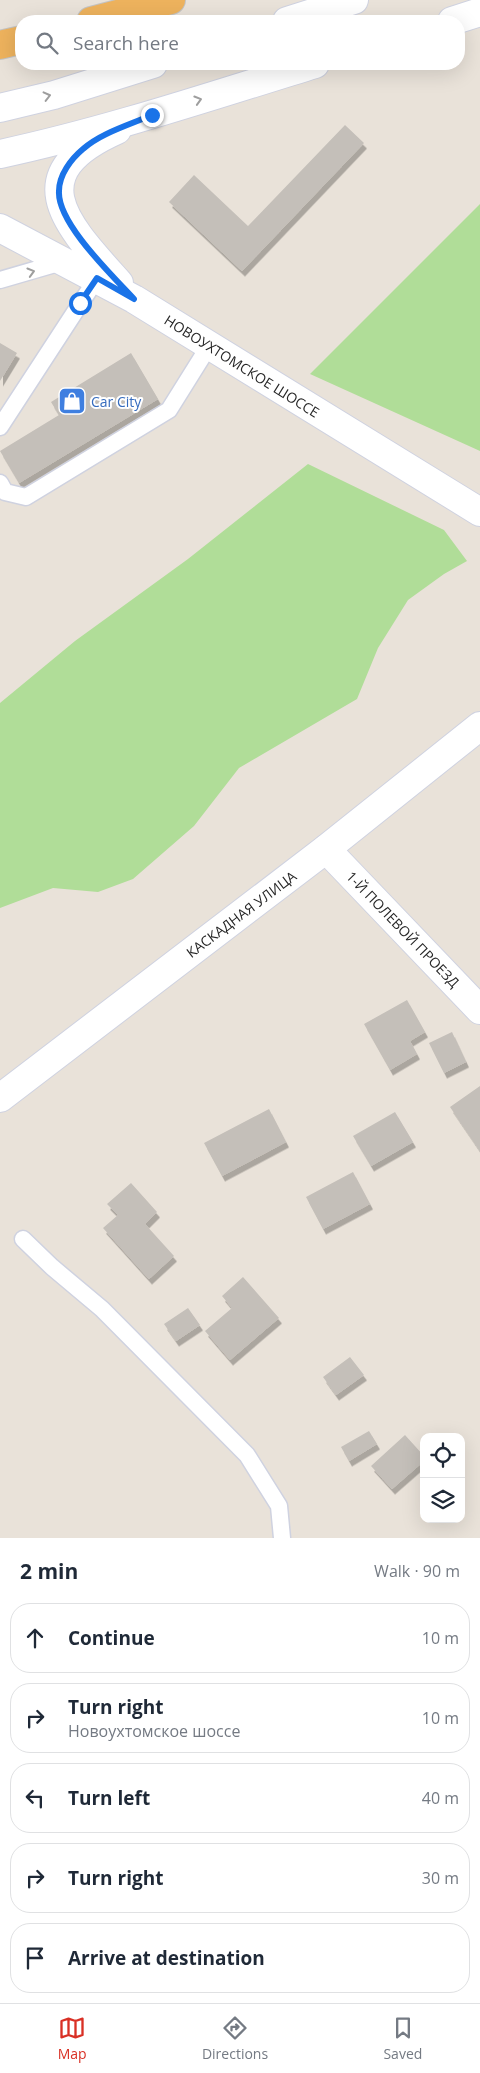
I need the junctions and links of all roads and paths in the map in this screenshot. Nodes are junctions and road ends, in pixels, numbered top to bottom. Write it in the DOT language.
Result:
graph roads {
  1 [pos="171,0"];
  2 [pos="354,0"];
  3 [pos="480,12"];
  4 [pos="113,15"];
  5 [pos="306,15"];
  6 [pos="465,17"];
  7 [pos="15,41"];
  8 [pos="0,45"];
  9 [pos="134,70"];
  10 [pos="296,70"];
  11 [pos="0,108"];
  12 [pos="152,115"];
  13 [pos="0,154"];
  14 [pos="0,228"];
  15 [pos="62,262"];
  16 [pos="97,278"];
  17 [pos="0,280"];
  18 [pos="134,299"];
  19 [pos="209,346"];
  20 [pos="0,427"];
  21 [pos="0,483"];
  22 [pos="480,512"];
  23 [pos="480,726"];
  24 [pos="326,849"];
  25 [pos="480,1010"];
  26 [pos="0,1098"];
  27 [pos="23,1239"];
  28 [pos="282,1538"];
  1 -- 4 [label="highway"];
  2 -- 5 [label="street"];
  3 -- 6 [label="street"];
  7 -- 8 [label="highway"];
  11 -- 9 [label="street, one-way"];
  12 -- 10 [label="street, one-way"];
  12 -- 13 [label="street"];
  12 -- 18 [label="street"];
  14 -- 15 [label="street, НОВОУХТОМСКОЕ ШОССЕ"];
  15 -- 16 [label="street, НОВОУХТОМСКОЕ ШОССЕ"];
  17 -- 15 [label="lane, one-way"];
  16 -- 18 [label="street, НОВОУХТОМСКОЕ ШОССЕ"];
  16 -- 20 [label="lane"];
  18 -- 19 [label="street, НОВОУХТОМСКОЕ ШОССЕ"];
  19 -- 21 [label="lane"];
  19 -- 22 [label="street, НОВОУХТОМСКОЕ ШОССЕ"];
  23 -- 24 [label="street, КАСКАДНАЯ УЛИЦА"];
  24 -- 25 [label="street, 1-Й ПОЛЕВОЙ ПРОЕЗД"];
  24 -- 26 [label="street, КАСКАДНАЯ УЛИЦА"];
  27 -- 28 [label="lane"];
}
